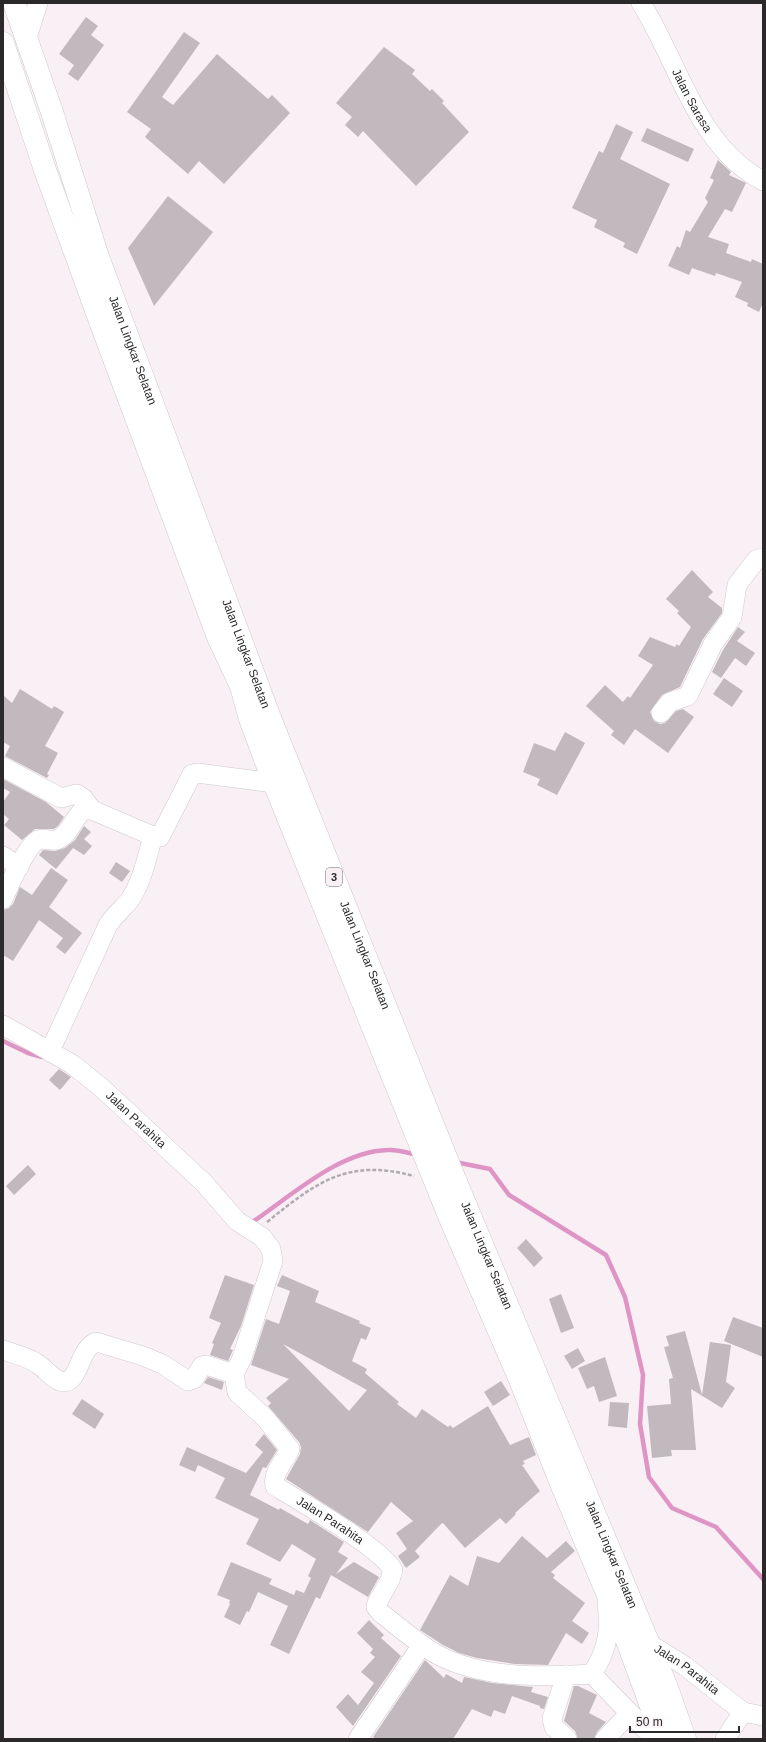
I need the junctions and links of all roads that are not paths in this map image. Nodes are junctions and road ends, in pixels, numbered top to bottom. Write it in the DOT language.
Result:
graph roads {
  1 [pos="14,3"];
  2 [pos="38,3"];
  3 [pos="641,3"];
  4 [pos="26,42"];
  5 [pos="3,43"];
  6 [pos="763,181"];
  7 [pos="763,558"];
  8 [pos="661,713"];
  9 [pos="3,767"];
  10 [pos="284,780"];
  11 [pos="92,810"];
  12 [pos="154,836"];
  13 [pos="3,856"];
  14 [pos="19,867"];
  15 [pos="3,899"];
  16 [pos="3,1026"];
  17 [pos="50,1051"];
  18 [pos="3,1350"];
  19 [pos="234,1374"];
  20 [pos="607,1595"];
  21 [pos="648,1643"];
  22 [pos="422,1645"];
  23 [pos="592,1674"];
  24 [pos="566,1676"];
  25 [pos="743,1712"];
  26 [pos="629,1714"];
  27 [pos="763,1716"];
  28 [pos="358,1739"];
  29 [pos="567,1739"];
  30 [pos="606,1739"];
  31 [pos="655,1739"];
  32 [pos="663,1739"];
  33 [pos="686,1739"];
  34 [pos="725,1739"];
  1 -- 4 [label="main road, Jalan Lingkar Selatan / 3"];
  2 -- 4 [label="street"];
  3 -- 6 [label="street, Jalan Sarasa"];
  4 -- 10 [label="main road, Jalan Lingkar Selatan / 3"];
  5 -- 10 [label="main road, Jalan Lingkar Selatan / 3"];
  7 -- 8 [label="street"];
  9 -- 11 [label="street"];
  10 -- 12 [label="street"];
  10 -- 20 [label="main road, Jalan Lingkar Selatan / 3"];
  10 -- 21 [label="main road, Jalan Lingkar Selatan / 3"];
  11 -- 12 [label="street"];
  11 -- 14 [label="street"];
  12 -- 17 [label="street"];
  13 -- 14 [label="street"];
  14 -- 15 [label="street"];
  16 -- 17 [label="street, Jalan Parahita"];
  17 -- 19 [label="street, Jalan Parahita"];
  18 -- 19 [label="street"];
  19 -- 22 [label="street, Jalan Parahita"];
  20 -- 23 [label="street"];
  20 -- 32 [label="main road, Jalan Lingkar Selatan / 3"];
  21 -- 25 [label="street, Jalan Parahita"];
  21 -- 33 [label="main road, Jalan Lingkar Selatan / 3"];
  22 -- 24 [label="street, Jalan Parahita"];
  22 -- 28 [label="street"];
  23 -- 24 [label="street, Jalan Parahita"];
  23 -- 26 [label="street"];
  24 -- 29 [label="street"];
  25 -- 27 [label="street, Jalan Parahita"];
  25 -- 34 [label="street"];
  26 -- 30 [label="street"];
  26 -- 31 [label="street"];
}
